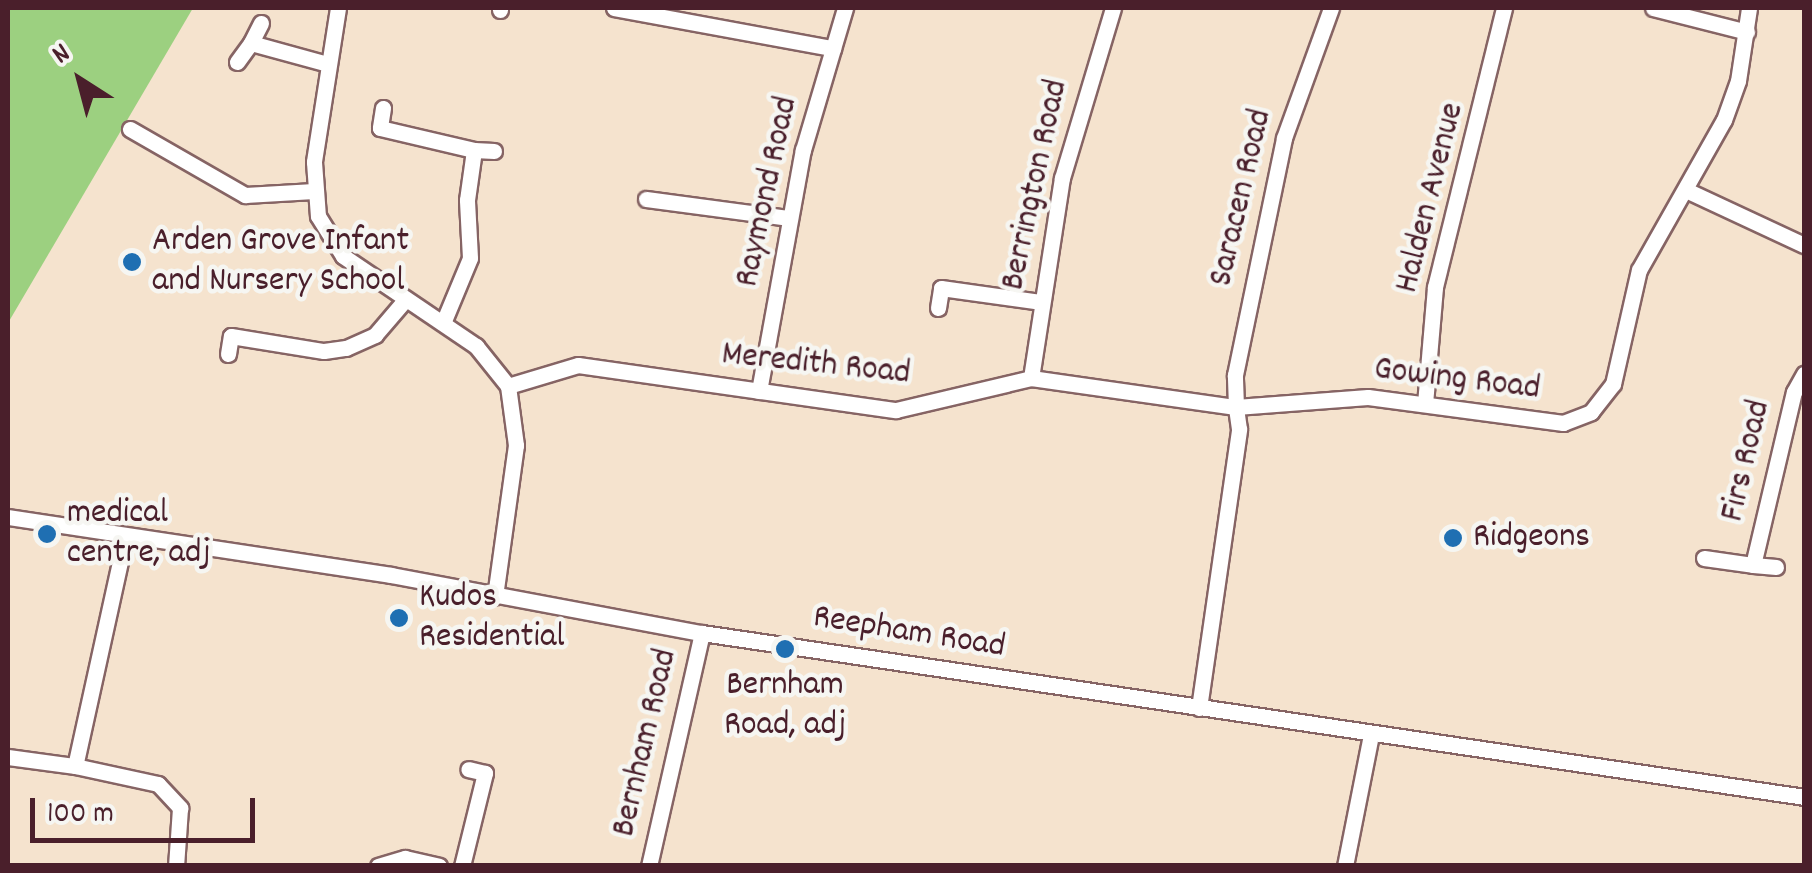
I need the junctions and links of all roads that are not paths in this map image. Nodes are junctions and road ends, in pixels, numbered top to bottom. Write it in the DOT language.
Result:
graph roads {
  1 [pos="338,8"];
  2 [pos="615,8"];
  3 [pos="845,8"];
  4 [pos="1113,8"];
  5 [pos="1331,8"];
  6 [pos="1504,8"];
  7 [pos="1653,8"];
  8 [pos="1749,8"];
  9 [pos="260,23"];
  10 [pos="1747,32"];
  11 [pos="251,43"];
  12 [pos="833,48"];
  13 [pos="237,62"];
  14 [pos="328,64"];
  15 [pos="384,108"];
  16 [pos="159,124"];
  17 [pos="360,126"];
  18 [pos="380,128"];
  19 [pos="130,129"];
  20 [pos="149,140"];
  21 [pos="474,150"];
  22 [pos="494,151"];
  23 [pos="1686,190"];
  24 [pos="314,191"];
  25 [pos="646,199"];
  26 [pos="788,218"];
  27 [pos="1804,246"];
  28 [pos="922,284"];
  29 [pos="942,288"];
  30 [pos="404,301"];
  31 [pos="1040,302"];
  32 [pos="938,308"];
  33 [pos="442,323"];
  34 [pos="212,333"];
  35 [pos="231,336"];
  36 [pos="228,354"];
  37 [pos="1804,374"];
  38 [pos="1031,378"];
  39 [pos="508,386"];
  40 [pos="760,391"];
  41 [pos="1426,404"];
  42 [pos="1236,407"];
  43 [pos="8,517"];
  44 [pos="125,540"];
  45 [pos="1704,558"];
  46 [pos="1753,565"];
  47 [pos="1776,568"];
  48 [pos="495,597"];
  49 [pos="702,633"];
  50 [pos="1199,708"];
  51 [pos="1370,735"];
  52 [pos="8,757"];
  53 [pos="75,766"];
  54 [pos="468,769"];
  55 [pos="1804,797"];
  56 [pos="176,866"];
  57 [pos="378,866"];
  58 [pos="440,866"];
  59 [pos="462,866"];
  60 [pos="649,866"];
  61 [pos="1346,866"];
  1 -- 14 [label="street"];
  2 -- 12 [label="street"];
  3 -- 12 [label="street, Raymond Road"];
  4 -- 31 [label="street, Berrington Road"];
  5 -- 42 [label="street, Saracen Road"];
  6 -- 41 [label="street, Halden Avenue"];
  7 -- 10 [label="street"];
  8 -- 10 [label="street, Gowing Road"];
  9 -- 11 [label="street"];
  10 -- 23 [label="street, Gowing Road"];
  11 -- 13 [label="street"];
  11 -- 14 [label="street"];
  12 -- 26 [label="street, Raymond Road"];
  14 -- 24 [label="street"];
  15 -- 18 [label="street"];
  16 -- 20 [label="street"];
  17 -- 18 [label="street"];
  18 -- 21 [label="street"];
  19 -- 20 [label="street"];
  20 -- 24 [label="street"];
  21 -- 22 [label="street"];
  21 -- 33 [label="street"];
  23 -- 27 [label="street"];
  23 -- 41 [label="street, Gowing Road"];
  24 -- 30 [label="street"];
  25 -- 26 [label="street"];
  26 -- 40 [label="street, Raymond Road"];
  28 -- 29 [label="street"];
  29 -- 31 [label="street"];
  29 -- 32 [label="street"];
  30 -- 33 [label="street"];
  30 -- 35 [label="street"];
  31 -- 38 [label="street, Berrington Road"];
  33 -- 39 [label="street"];
  34 -- 35 [label="street"];
  35 -- 36 [label="street"];
  37 -- 46 [label="street, Firs Road"];
  38 -- 40 [label="street, Meredith Road"];
  38 -- 42 [label="street, Meredith Road"];
  39 -- 40 [label="street, Meredith Road"];
  39 -- 48 [label="street"];
  41 -- 42 [label="street, Gowing Road"];
  42 -- 50 [label="street"];
  43 -- 44 [label="street, Reepham Road"];
  44 -- 48 [label="street, Reepham Road"];
  44 -- 53 [label="street"];
  45 -- 46 [label="street, Firs Road"];
  46 -- 47 [label="street, Firs Road"];
  48 -- 49 [label="street, Reepham Road"];
  49 -- 50 [label="street, Reepham Road"];
  49 -- 60 [label="street, Bernham Road"];
  50 -- 51 [label="street, Reepham Road"];
  51 -- 55 [label="street, Reepham Road"];
  51 -- 61 [label="street"];
  52 -- 53 [label="street"];
  53 -- 56 [label="street"];
  54 -- 59 [label="street"];
  57 -- 58 [label="street"];
}
